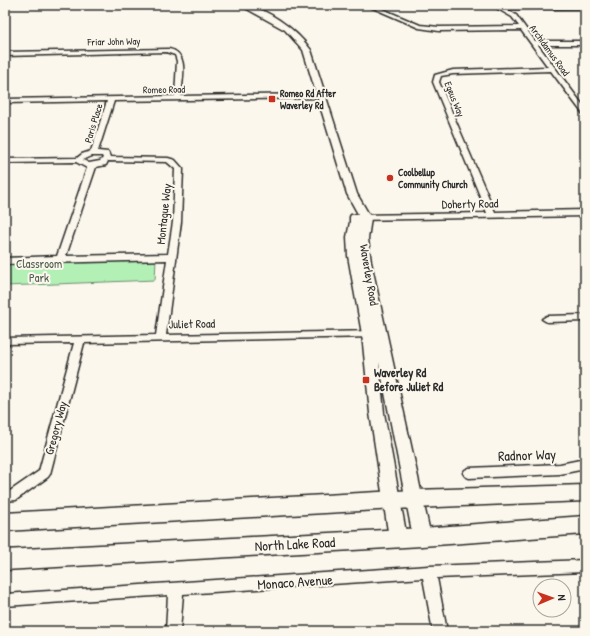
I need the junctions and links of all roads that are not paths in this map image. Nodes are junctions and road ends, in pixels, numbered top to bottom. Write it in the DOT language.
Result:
graph roads {
  1 [pos="236,5"];
  2 [pos="243,5"];
  3 [pos="369,5"];
  4 [pos="494,5"];
  5 [pos="585,6"];
  6 [pos="501,8"];
  7 [pos="522,28"];
  8 [pos="535,43"];
  9 [pos="585,43"];
  10 [pos="5,54"];
  11 [pos="553,70"];
  12 [pos="319,96"];
  13 [pos="178,99"];
  14 [pos="111,100"];
  15 [pos="5,101"];
  16 [pos="585,113"];
  17 [pos="94,153"];
  18 [pos="107,159"];
  19 [pos="79,160"];
  20 [pos="5,161"];
  21 [pos="92,166"];
  22 [pos="585,213"];
  23 [pos="492,215"];
  24 [pos="360,218"];
  25 [pos="171,257"];
  26 [pos="61,260"];
  27 [pos="5,261"];
  28 [pos="585,318"];
  29 [pos="547,319"];
  30 [pos="374,334"];
  31 [pos="161,337"];
  32 [pos="80,339"];
  33 [pos="5,340"];
  34 [pos="585,464"];
  35 [pos="469,472"];
  36 [pos="585,493"];
  37 [pos="5,496"];
  38 [pos="414,499"];
  39 [pos="391,501"];
  40 [pos="5,522"];
  41 [pos="585,525"];
  42 [pos="422,537"];
  43 [pos="398,538"];
  44 [pos="5,560"];
  45 [pos="585,566"];
  46 [pos="429,572"];
  47 [pos="176,590"];
  48 [pos="5,600"];
  49 [pos="173,631"];
  50 [pos="440,631"];
  1 -- 12 [label="street"];
  2 -- 12 [label="street"];
  3 -- 7 [label="street"];
  4 -- 6 [label="street, Archidamus Road"];
  5 -- 6 [label="street"];
  6 -- 7 [label="street, Archidamus Road"];
  7 -- 8 [label="street, Archidamus Road"];
  8 -- 9 [label="street"];
  8 -- 11 [label="street, Archidamus Road"];
  10 -- 13 [label="street, Friar John Way"];
  11 -- 16 [label="street, Archidamus Road"];
  11 -- 23 [label="street, Egeus Way"];
  12 -- 13 [label="street, Romeo Road"];
  12 -- 24 [label="street"];
  13 -- 14 [label="street, Romeo Road"];
  14 -- 15 [label="street, Romeo Road"];
  14 -- 17 [label="street, Paris Place"];
  17 -- 18 [label="street"];
  17 -- 19 [label="street"];
  18 -- 21 [label="street"];
  18 -- 25 [label="street, Montague Way"];
  19 -- 20 [label="street"];
  19 -- 21 [label="street"];
  21 -- 26 [label="street"];
  22 -- 23 [label="street, Doherty Road"];
  23 -- 24 [label="street, Doherty Road"];
  24 -- 30 [label="street, Waverley Road"];
  25 -- 26 [label="street"];
  25 -- 31 [label="street, Montague Way"];
  26 -- 27 [label="street"];
  28 -- 29 [label="street"];
  30 -- 31 [label="street, Juliet Road"];
  30 -- 38 [label="street, Waverley Road"];
  30 -- 39 [label="street, Waverley Road"];
  31 -- 32 [label="street, Juliet Road"];
  32 -- 33 [label="street, Juliet Road"];
  32 -- 37 [label="street, Gregory Way"];
  34 -- 35 [label="street, Radnor Way"];
  36 -- 38 [label="main road"];
  38 -- 39 [label="main road"];
  38 -- 42 [label="street, Waverley Road"];
  39 -- 40 [label="main road"];
  39 -- 43 [label="street, Waverley Road"];
  41 -- 42 [label="main road, North Lake Road"];
  42 -- 43 [label="main road, North Lake Road"];
  43 -- 44 [label="main road, North Lake Road"];
  45 -- 46 [label="street, Monaco Avenue"];
  46 -- 47 [label="street, Monaco Avenue"];
  46 -- 50 [label="street"];
  47 -- 48 [label="street, Monaco Avenue"];
  47 -- 49 [label="street"];
}
